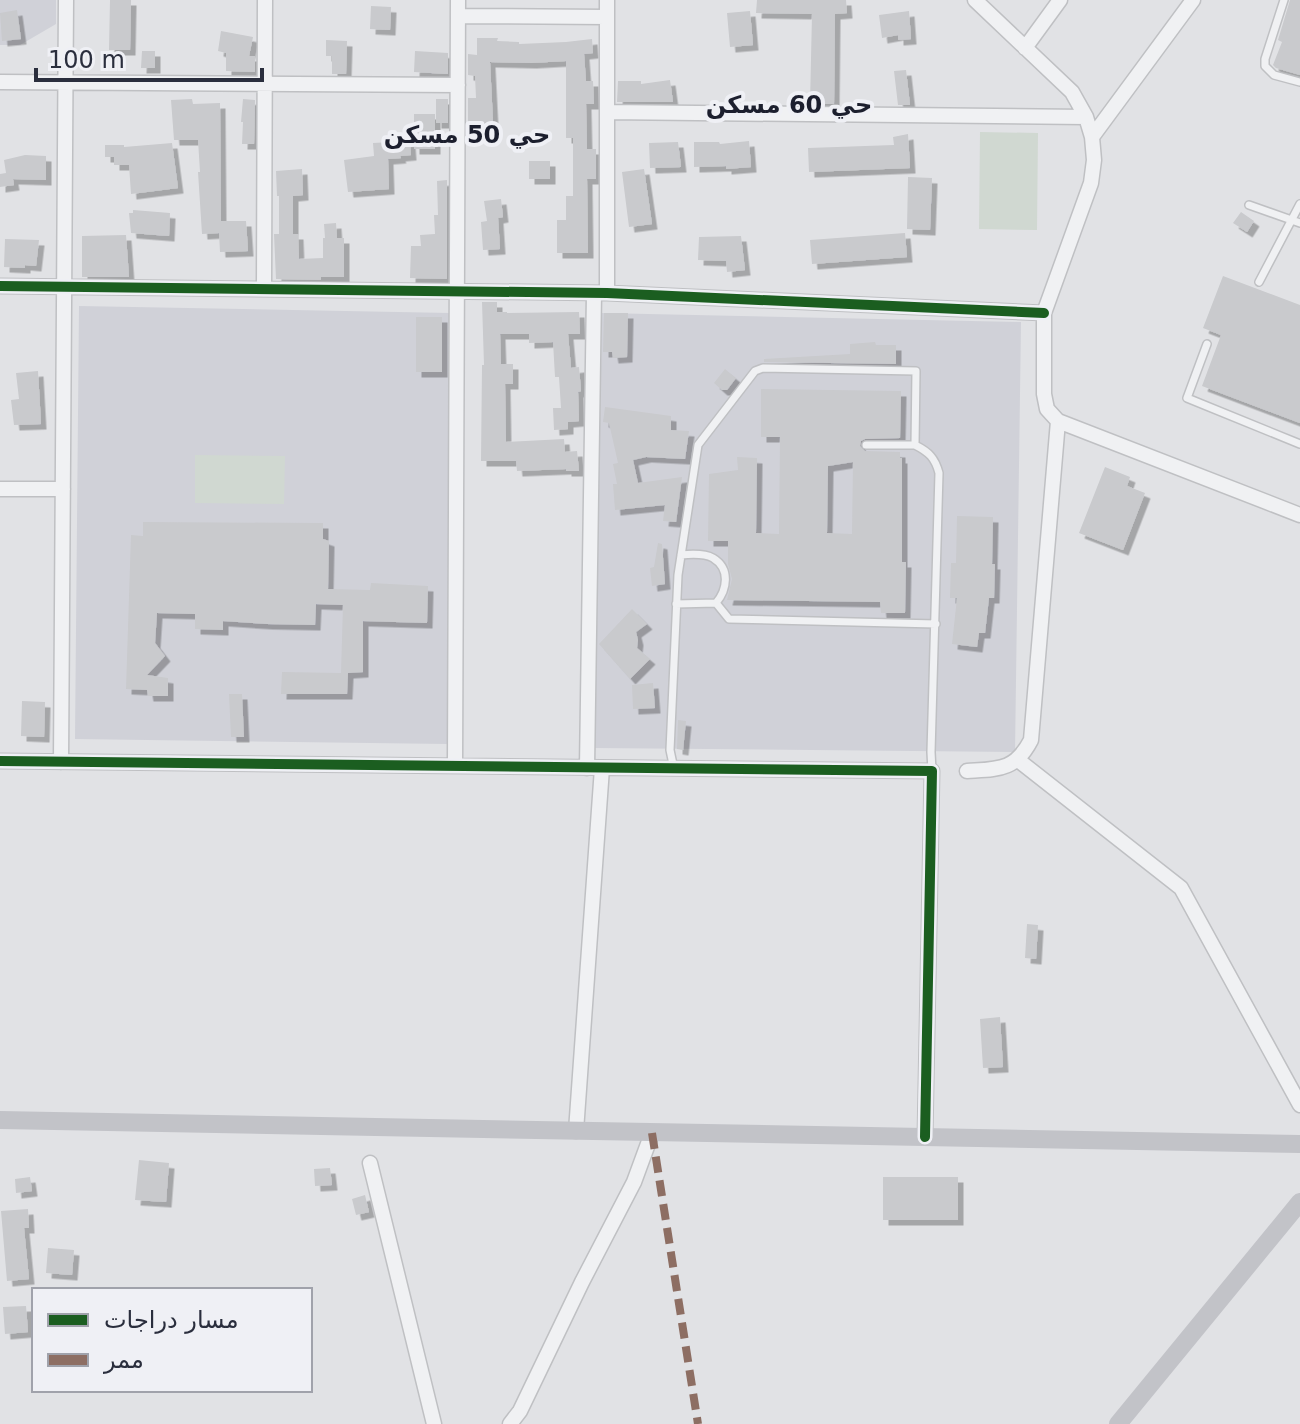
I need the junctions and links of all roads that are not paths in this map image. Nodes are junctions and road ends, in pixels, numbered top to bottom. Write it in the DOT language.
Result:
graph roads {
  1 [pos="66,0"];
  2 [pos="265,0"];
  3 [pos="458,0"];
  4 [pos="607,0"];
  5 [pos="975,0"];
  6 [pos="1060,0"];
  7 [pos="1193,0"];
  8 [pos="1284,0"];
  9 [pos="458,16"];
  10 [pos="607,17"];
  11 [pos="1025,48"];
  12 [pos="0,82"];
  13 [pos="66,82"];
  14 [pos="1300,82"];
  15 [pos="265,84"];
  16 [pos="458,85"];
  17 [pos="607,112"];
  18 [pos="1086,117"];
  19 [pos="1092,137"];
  20 [pos="1300,204"];
  21 [pos="1249,205"];
  22 [pos="1296,221"];
  23 [pos="1259,282"];
  24 [pos="0,286"];
  25 [pos="65,287"];
  26 [pos="264,289"];
  27 [pos="457,292"];
  28 [pos="600,293"];
  29 [pos="1044,313"];
  30 [pos="1207,344"];
  31 [pos="1058,421"];
  32 [pos="1300,444"];
  33 [pos="866,445"];
  34 [pos="915,445"];
  35 [pos="0,489"];
  36 [pos="63,489"];
  37 [pos="1300,515"];
  38 [pos="681,555"];
  39 [pos="716,603"];
  40 [pos="676,604"];
  41 [pos="936,624"];
  42 [pos="1018,760"];
  43 [pos="0,761"];
  44 [pos="61,762"];
  45 [pos="455,766"];
  46 [pos="594,768"];
  47 [pos="674,769"];
  48 [pos="932,771"];
  49 [pos="967,771"];
  50 [pos="1300,1105"];
  51 [pos="0,1120"];
  52 [pos="576,1131"];
  53 [pos="652,1133"];
  54 [pos="925,1137"];
  55 [pos="1300,1144"];
  56 [pos="370,1163"];
  57 [pos="1300,1202"];
  58 [pos="434,1424"];
  59 [pos="510,1424"];
  60 [pos="1118,1424"];
  1 -- 13 [label="street"];
  2 -- 15 [label="street"];
  3 -- 9 [label="street"];
  4 -- 10 [label="street"];
  5 -- 11 [label="street"];
  6 -- 11 [label="street"];
  7 -- 19 [label="street"];
  8 -- 14 [label="lane"];
  9 -- 10 [label="street"];
  9 -- 16 [label="street"];
  10 -- 17 [label="street"];
  11 -- 18 [label="street"];
  12 -- 13 [label="street"];
  13 -- 15 [label="street"];
  13 -- 25 [label="street"];
  15 -- 16 [label="street"];
  15 -- 26 [label="street"];
  16 -- 27 [label="street"];
  17 -- 18 [label="street"];
  17 -- 28 [label="street"];
  18 -- 19 [label="street"];
  19 -- 29 [label="street"];
  20 -- 22 [label="lane"];
  21 -- 22 [label="lane"];
  22 -- 23 [label="lane"];
  24 -- 25 [label="street"];
  25 -- 26 [label="street"];
  25 -- 36 [label="street"];
  26 -- 27 [label="street"];
  27 -- 28 [label="street"];
  27 -- 45 [label="street"];
  28 -- 29 [label="street"];
  28 -- 46 [label="street"];
  29 -- 31 [label="street"];
  30 -- 32 [label="lane"];
  31 -- 37 [label="street"];
  31 -- 42 [label="street"];
  33 -- 34 [label="lane"];
  34 -- 38 [label="lane"];
  34 -- 41 [label="lane"];
  35 -- 36 [label="street"];
  36 -- 44 [label="street"];
  38 -- 39 [label="lane"];
  38 -- 40 [label="lane"];
  39 -- 40 [label="lane"];
  39 -- 41 [label="lane"];
  40 -- 47 [label="lane"];
  41 -- 48 [label="lane"];
  42 -- 49 [label="street"];
  42 -- 50 [label="street"];
  43 -- 44 [label="street"];
  44 -- 45 [label="street"];
  45 -- 46 [label="street"];
  46 -- 47 [label="street"];
  46 -- 52 [label="street"];
  47 -- 48 [label="street"];
  48 -- 54 [label="street"];
  51 -- 52 [label="main road"];
  52 -- 53 [label="main road"];
  53 -- 54 [label="main road"];
  53 -- 59 [label="street"];
  54 -- 55 [label="main road"];
  56 -- 58 [label="street"];
  57 -- 60 [label="main road"];
}
